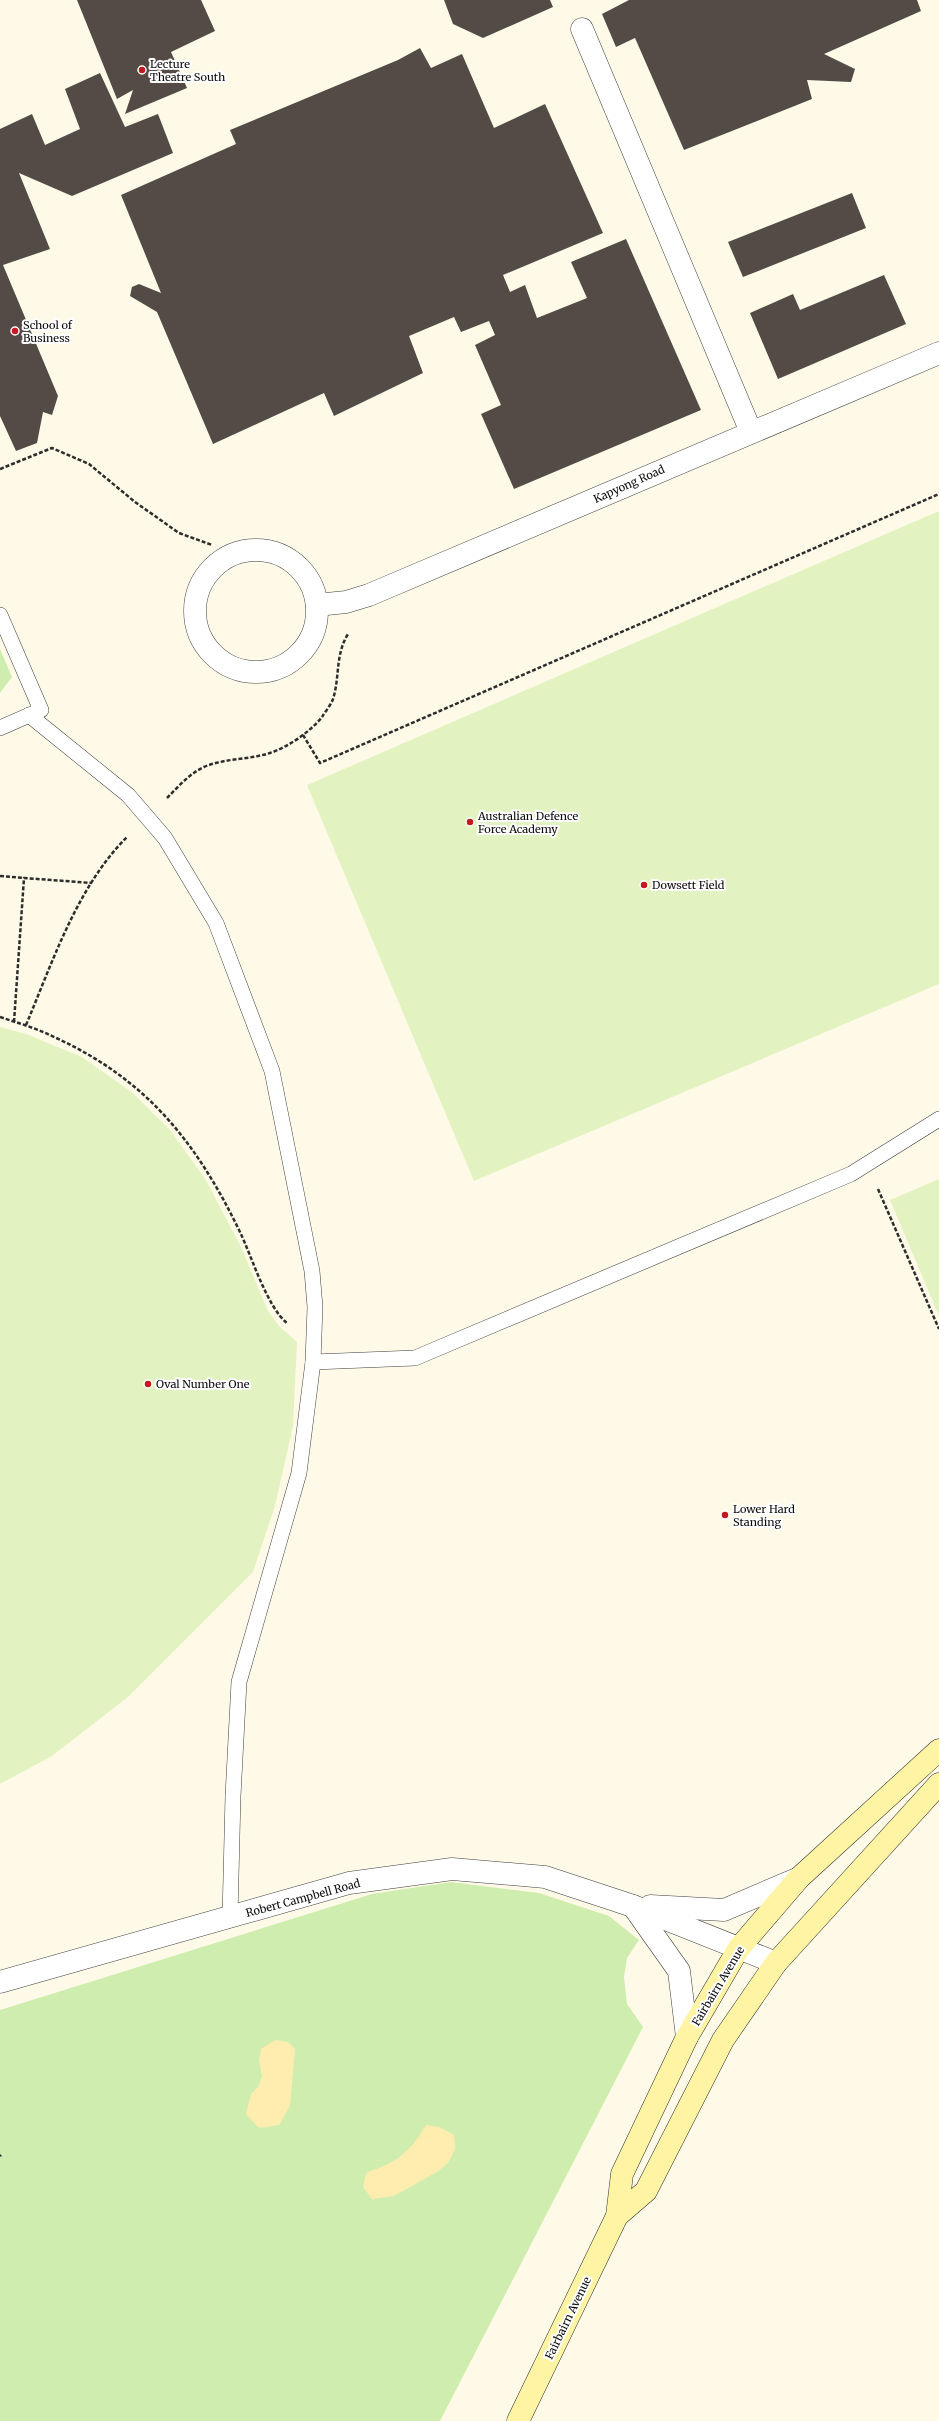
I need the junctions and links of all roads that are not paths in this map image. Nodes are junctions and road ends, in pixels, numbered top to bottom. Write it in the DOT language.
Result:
graph roads {
  1 [pos="582,29"];
  2 [pos="939,353"];
  3 [pos="751,432"];
  4 [pos="317,605"];
  5 [pos="0,615"];
  6 [pos="29,715"];
  7 [pos="0,728"];
  8 [pos="939,1119"];
  9 [pos="313,1362"];
  10 [pos="939,1750"];
  11 [pos="939,1784"];
  12 [pos="799,1878"];
  13 [pos="633,1906"];
  14 [pos="230,1917"];
  15 [pos="738,1948"];
  16 [pos="776,1964"];
  17 [pos="0,1982"];
  18 [pos="687,2037"];
  19 [pos="617,2216"];
  20 [pos="518,2421"];
  1 -- 3 [label="street"];
  2 -- 3 [label="street, Kapyong Road"];
  3 -- 4 [label="street, Kapyong Road"];
  4 -- 4 [label="street"];
  5 -- 6 [label="lane"];
  6 -- 7 [label="lane"];
  6 -- 9 [label="lane"];
  8 -- 9 [label="lane"];
  9 -- 14 [label="lane"];
  10 -- 12 [label="main road, Fairbairn Avenue"];
  11 -- 16 [label="main road, Fairbairn Avenue"];
  12 -- 13 [label="street, Robert Campbell Road"];
  12 -- 15 [label="main road, Fairbairn Avenue"];
  13 -- 14 [label="street, Robert Campbell Road"];
  13 -- 15 [label="street, Robert Campbell Road"];
  13 -- 18 [label="street"];
  14 -- 17 [label="street, Robert Campbell Road"];
  15 -- 16 [label="street, Robert Campbell Road"];
  15 -- 18 [label="main road, Fairbairn Avenue"];
  16 -- 19 [label="main road, Fairbairn Avenue"];
  18 -- 19 [label="main road, Fairbairn Avenue"];
  19 -- 20 [label="main road, Fairbairn Avenue"];
}
